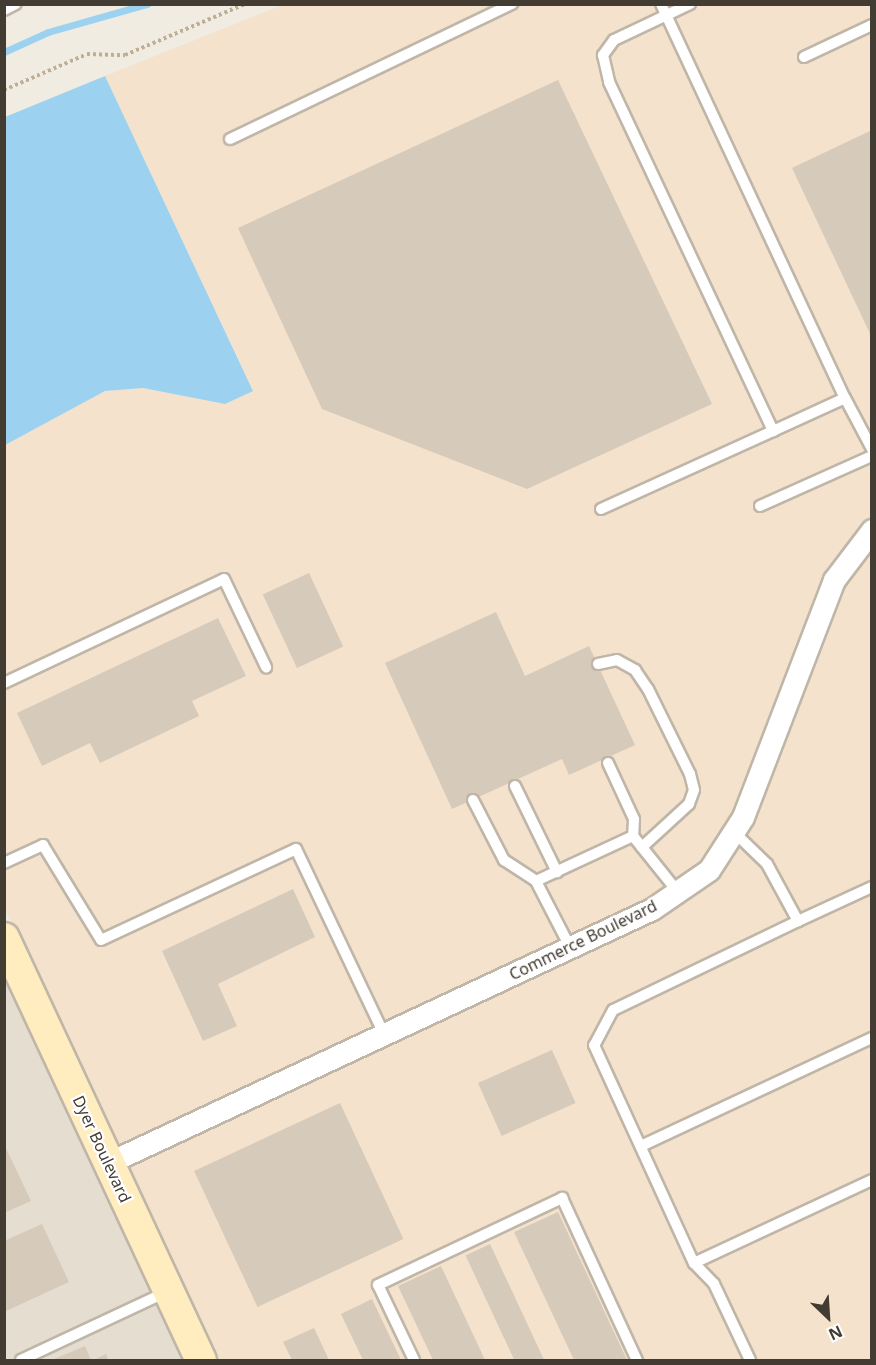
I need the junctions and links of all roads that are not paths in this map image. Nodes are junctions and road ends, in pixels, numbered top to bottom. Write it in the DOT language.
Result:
graph roads {
  1 [pos="16,4"];
  2 [pos="512,4"];
  3 [pos="661,4"];
  4 [pos="690,4"];
  5 [pos="4,10"];
  6 [pos="667,15"];
  7 [pos="872,25"];
  8 [pos="804,57"];
  9 [pos="230,140"];
  10 [pos="845,398"];
  11 [pos="872,424"];
  12 [pos="861,429"];
  13 [pos="773,431"];
  14 [pos="872,449"];
  15 [pos="872,456"];
  16 [pos="760,506"];
  17 [pos="601,509"];
  18 [pos="872,530"];
  19 [pos="598,664"];
  20 [pos="266,667"];
  21 [pos="4,683"];
  22 [pos="608,764"];
  23 [pos="515,786"];
  24 [pos="473,800"];
  25 [pos="734,832"];
  26 [pos="633,836"];
  27 [pos="642,847"];
  28 [pos="4,863"];
  29 [pos="557,872"];
  30 [pos="536,881"];
  31 [pos="872,887"];
  32 [pos="677,891"];
  33 [pos="798,921"];
  34 [pos="4,938"];
  35 [pos="570,947"];
  36 [pos="384,1034"];
  37 [pos="872,1038"];
  38 [pos="641,1146"];
  39 [pos="108,1163"];
  40 [pos="872,1180"];
  41 [pos="694,1263"];
  42 [pos="168,1291"];
  43 [pos="21,1360"];
  44 [pos="201,1360"];
  45 [pos="414,1360"];
  46 [pos="637,1360"];
  47 [pos="750,1360"];
  1 -- 5 [label="lane"];
  2 -- 9 [label="lane"];
  3 -- 6 [label="lane"];
  4 -- 6 [label="lane"];
  6 -- 10 [label="lane"];
  6 -- 13 [label="lane"];
  7 -- 8 [label="lane"];
  10 -- 12 [label="lane"];
  10 -- 13 [label="lane"];
  11 -- 12 [label="lane"];
  12 -- 14 [label="lane"];
  13 -- 17 [label="lane"];
  15 -- 16 [label="lane"];
  18 -- 25 [label="street, Commerce Boulevard"];
  19 -- 27 [label="lane"];
  20 -- 21 [label="lane"];
  22 -- 26 [label="lane"];
  23 -- 29 [label="lane"];
  24 -- 30 [label="lane"];
  25 -- 32 [label="street, Commerce Boulevard"];
  25 -- 33 [label="lane"];
  26 -- 27 [label="lane"];
  26 -- 29 [label="lane"];
  27 -- 32 [label="lane"];
  28 -- 36 [label="lane"];
  29 -- 30 [label="lane"];
  30 -- 35 [label="lane"];
  31 -- 33 [label="lane"];
  32 -- 35 [label="street, Commerce Boulevard"];
  33 -- 38 [label="lane"];
  34 -- 39 [label="main road, Dyer Boulevard"];
  35 -- 36 [label="street, Commerce Boulevard"];
  36 -- 39 [label="street, Commerce Boulevard"];
  37 -- 38 [label="lane"];
  38 -- 41 [label="lane"];
  39 -- 42 [label="main road, Dyer Boulevard"];
  40 -- 41 [label="lane"];
  41 -- 47 [label="lane"];
  42 -- 43 [label="lane"];
  42 -- 44 [label="main road, Dyer Boulevard"];
  45 -- 46 [label="lane"];
}
